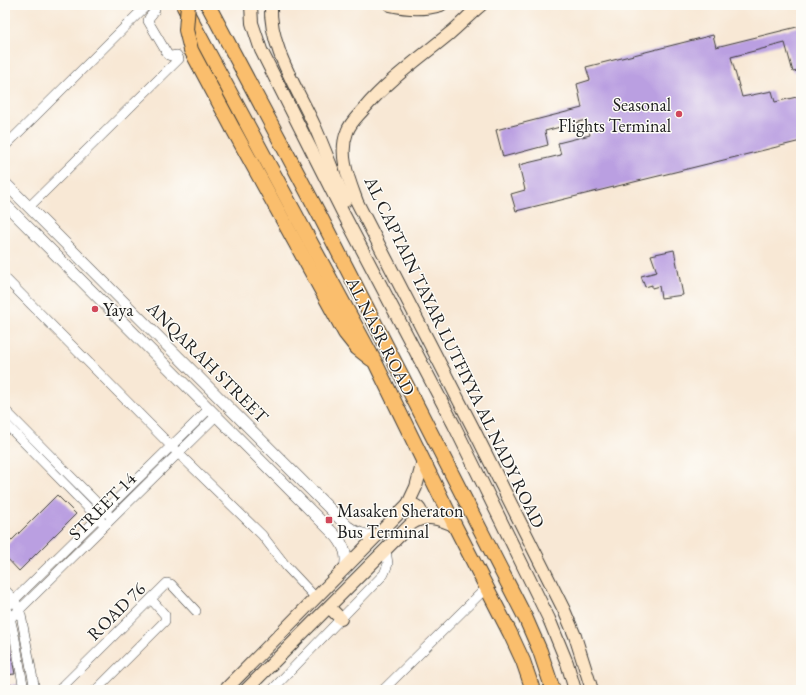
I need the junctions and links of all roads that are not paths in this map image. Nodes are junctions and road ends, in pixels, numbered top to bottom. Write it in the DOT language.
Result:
graph roads {
  1 [pos="147,5"];
  2 [pos="153,5"];
  3 [pos="183,5"];
  4 [pos="188,5"];
  5 [pos="208,5"];
  6 [pos="251,5"];
  7 [pos="271,5"];
  8 [pos="390,5"];
  9 [pos="441,5"];
  10 [pos="481,5"];
  11 [pos="5,146"];
  12 [pos="323,147"];
  13 [pos="344,153"];
  14 [pos="5,183"];
  15 [pos="5,204"];
  16 [pos="29,207"];
  17 [pos="353,232"];
  18 [pos="5,278"];
  19 [pos="375,362"];
  20 [pos="5,410"];
  21 [pos="212,412"];
  22 [pos="5,423"];
  23 [pos="175,450"];
  24 [pos="423,461"];
  25 [pos="408,504"];
  26 [pos="102,514"];
  27 [pos="112,518"];
  28 [pos="422,518"];
  29 [pos="105,525"];
  30 [pos="454,526"];
  31 [pos="352,530"];
  32 [pos="377,536"];
  33 [pos="341,542"];
  34 [pos="386,550"];
  35 [pos="345,568"];
  36 [pos="486,588"];
  37 [pos="5,590"];
  38 [pos="316,598"];
  39 [pos="151,599"];
  40 [pos="15,600"];
  41 [pos="6,607"];
  42 [pos="329,607"];
  43 [pos="20,610"];
  44 [pos="196,610"];
  45 [pos="11,618"];
  46 [pos="341,619"];
  47 [pos="38,689"];
  48 [pos="24,690"];
  49 [pos="59,690"];
  50 [pos="96,690"];
  51 [pos="225,690"];
  52 [pos="246,690"];
  53 [pos="272,690"];
  54 [pos="383,690"];
  55 [pos="533,690"];
  56 [pos="553,690"];
  57 [pos="575,690"];
  58 [pos="592,690"];
  1 -- 11 [label="street"];
  2 -- 16 [label="street"];
  3 -- 19 [label="main road, AL NASR ROAD"];
  4 -- 19 [label="main road, bridge"];
  5 -- 56 [label="main road, AL NASR ROAD"];
  6 -- 17 [label="main road, AL CAPTAIN TAYAR LUTFIYYA AL NADY ROAD"];
  7 -- 12 [label="main road"];
  8 -- 9 [label="main road"];
  10 -- 13 [label="main road, AL CAPTAIN TAYAR LUTFIYYA AL NADY ROAD"];
  12 -- 13 [label="main road"];
  12 -- 17 [label="main road"];
  13 -- 58 [label="main road, AL CAPTAIN TAYAR LUTFIYYA AL NADY ROAD"];
  14 -- 16 [label="street, ANQARAH STREET"];
  15 -- 21 [label="street, ANQARAH STREET"];
  16 -- 31 [label="street, ANQARAH STREET"];
  17 -- 57 [label="main road, AL CAPTAIN TAYAR LUTFIYYA AL NADY ROAD"];
  18 -- 23 [label="street"];
  19 -- 24 [label="main road, AL NASR ROAD"];
  20 -- 26 [label="street"];
  21 -- 23 [label="street, STREET 14"];
  21 -- 33 [label="street, ANQARAH STREET"];
  22 -- 26 [label="street"];
  23 -- 26 [label="street, STREET 14"];
  23 -- 27 [label="street, STREET 14"];
  23 -- 38 [label="street"];
  24 -- 25 [label="main road"];
  24 -- 30 [label="main road, AL NASR ROAD"];
  25 -- 28 [label="main road"];
  25 -- 32 [label="main road"];
  26 -- 27 [label="street"];
  26 -- 29 [label="street"];
  26 -- 40 [label="street, STREET 14"];
  27 -- 29 [label="street, STREET 14"];
  28 -- 30 [label="main road"];
  28 -- 34 [label="main road"];
  29 -- 43 [label="street, STREET 14"];
  30 -- 36 [label="main road, AL NASR ROAD"];
  31 -- 32 [label="street, ANQARAH STREET"];
  31 -- 33 [label="street"];
  32 -- 35 [label="main road"];
  33 -- 35 [label="street"];
  34 -- 42 [label="main road"];
  34 -- 46 [label="street"];
  35 -- 38 [label="main road"];
  36 -- 54 [label="street"];
  36 -- 55 [label="main road, AL NASR ROAD"];
  37 -- 40 [label="street"];
  38 -- 51 [label="main road"];
  39 -- 44 [label="street, ROAD 76"];
  39 -- 49 [label="street, ROAD 76"];
  39 -- 50 [label="street"];
  40 -- 41 [label="street, STREET 14"];
  40 -- 43 [label="street"];
  41 -- 45 [label="street"];
  42 -- 46 [label="main road"];
  42 -- 52 [label="main road"];
  43 -- 45 [label="street, STREET 14"];
  43 -- 47 [label="street"];
  45 -- 48 [label="street"];
  46 -- 53 [label="street"];
}
